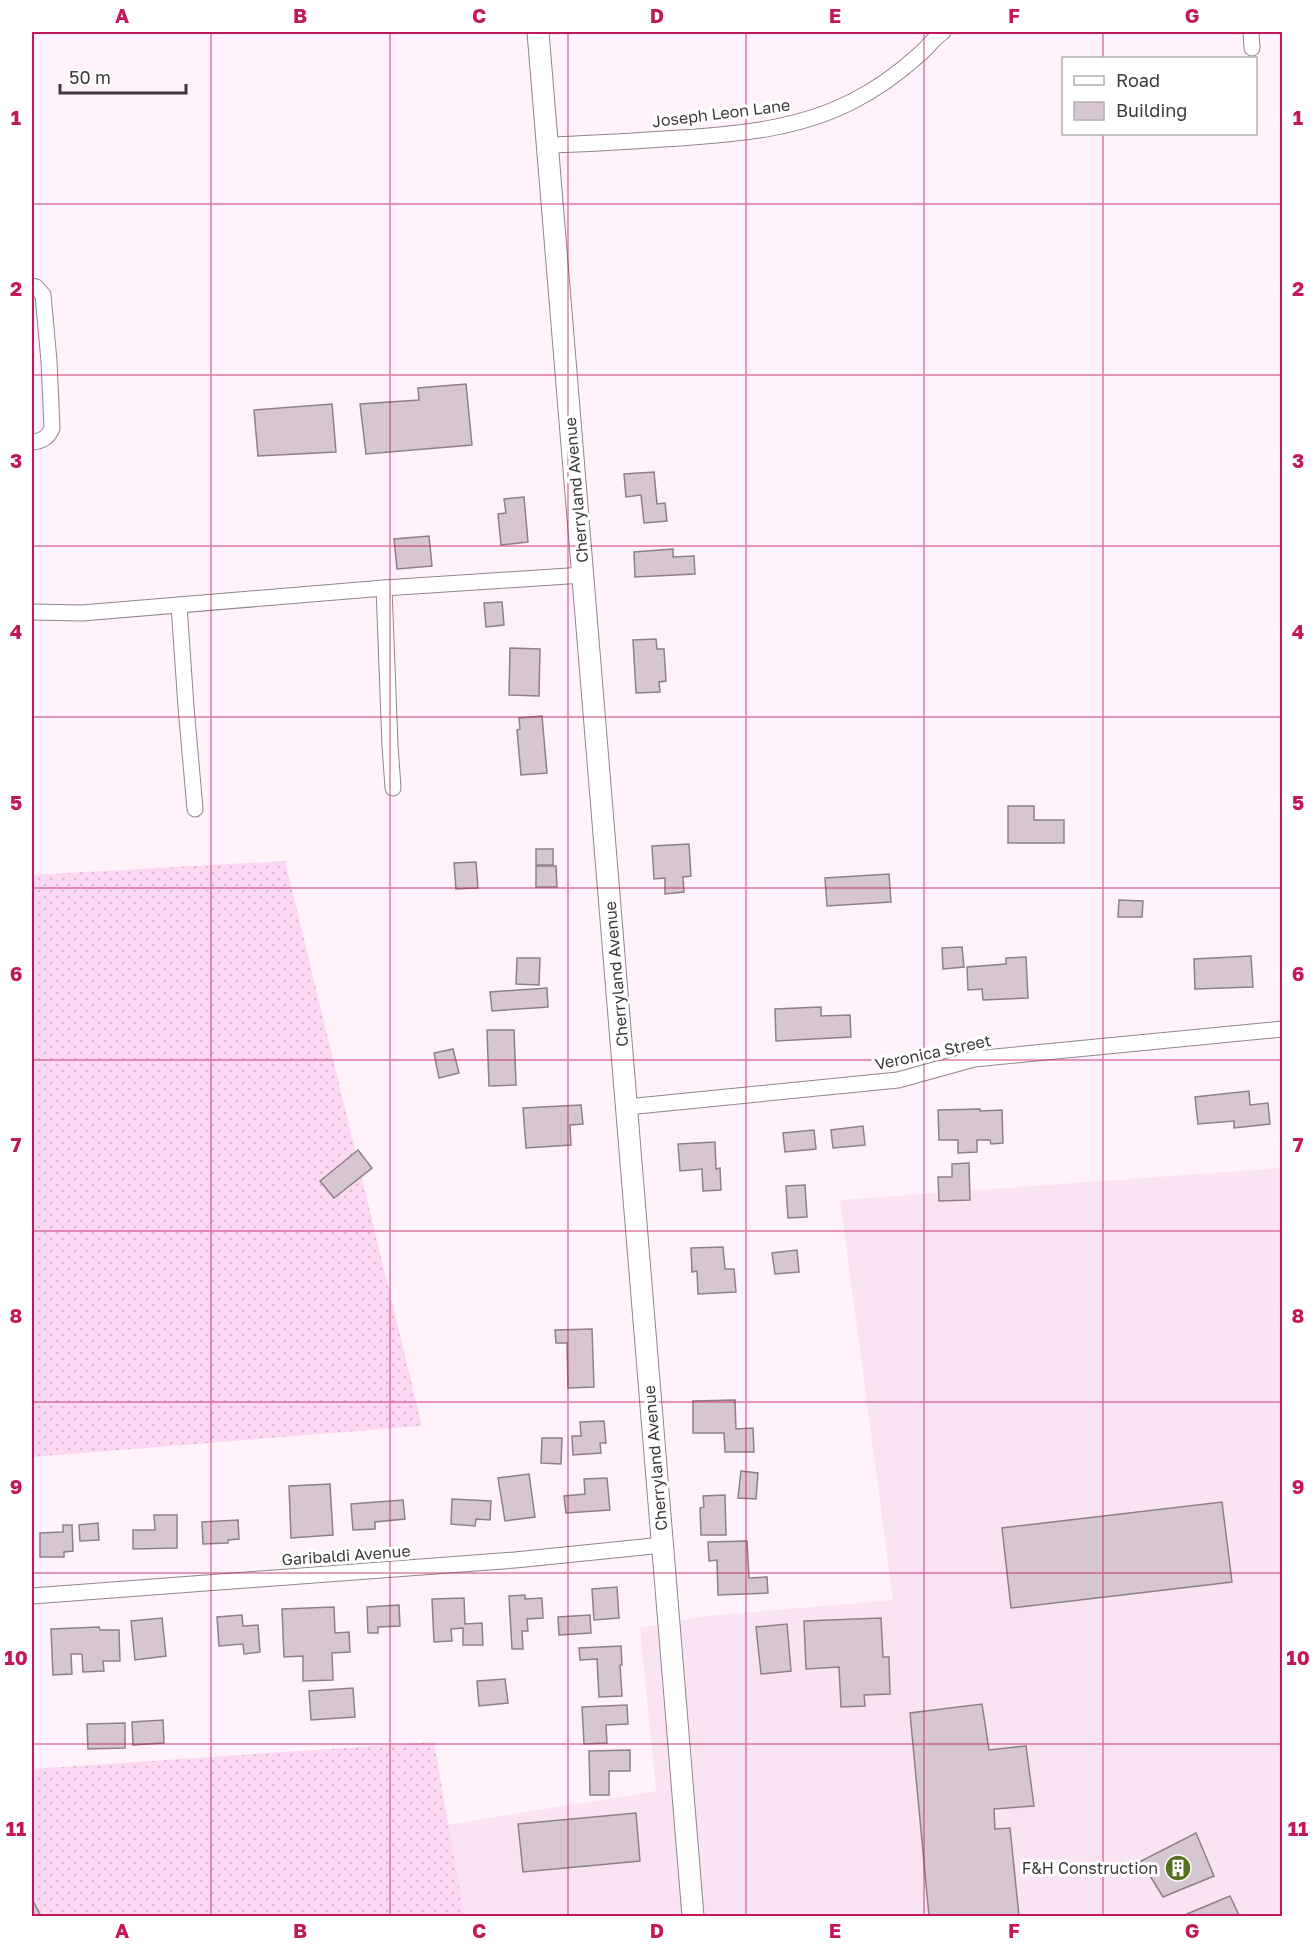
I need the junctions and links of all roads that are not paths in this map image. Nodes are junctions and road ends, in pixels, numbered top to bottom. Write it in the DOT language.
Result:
graph roads {
  1 [pos="538,32"];
  2 [pos="1251,32"];
  3 [pos="935,34"];
  4 [pos="1252,48"];
  5 [pos="547,145"];
  6 [pos="32,286"];
  7 [pos="32,442"];
  8 [pos="583,575"];
  9 [pos="384,588"];
  10 [pos="179,605"];
  11 [pos="32,612"];
  12 [pos="393,788"];
  13 [pos="195,809"];
  14 [pos="1282,1029"];
  15 [pos="627,1107"];
  16 [pos="663,1545"];
  17 [pos="32,1596"];
  18 [pos="693,1917"];
  1 -- 5 [label="street, Cherryland Avenue"];
  2 -- 4 [label="street"];
  3 -- 5 [label="street, Joseph Leon Lane"];
  5 -- 8 [label="street, Cherryland Avenue"];
  6 -- 7 [label="street"];
  8 -- 9 [label="street"];
  8 -- 15 [label="street, Cherryland Avenue"];
  9 -- 10 [label="street"];
  9 -- 12 [label="street"];
  10 -- 11 [label="street"];
  10 -- 13 [label="street"];
  14 -- 15 [label="street, Veronica Street"];
  15 -- 16 [label="street, Cherryland Avenue"];
  16 -- 17 [label="street, Garibaldi Avenue"];
  16 -- 18 [label="street, Cherryland Avenue"];
}
